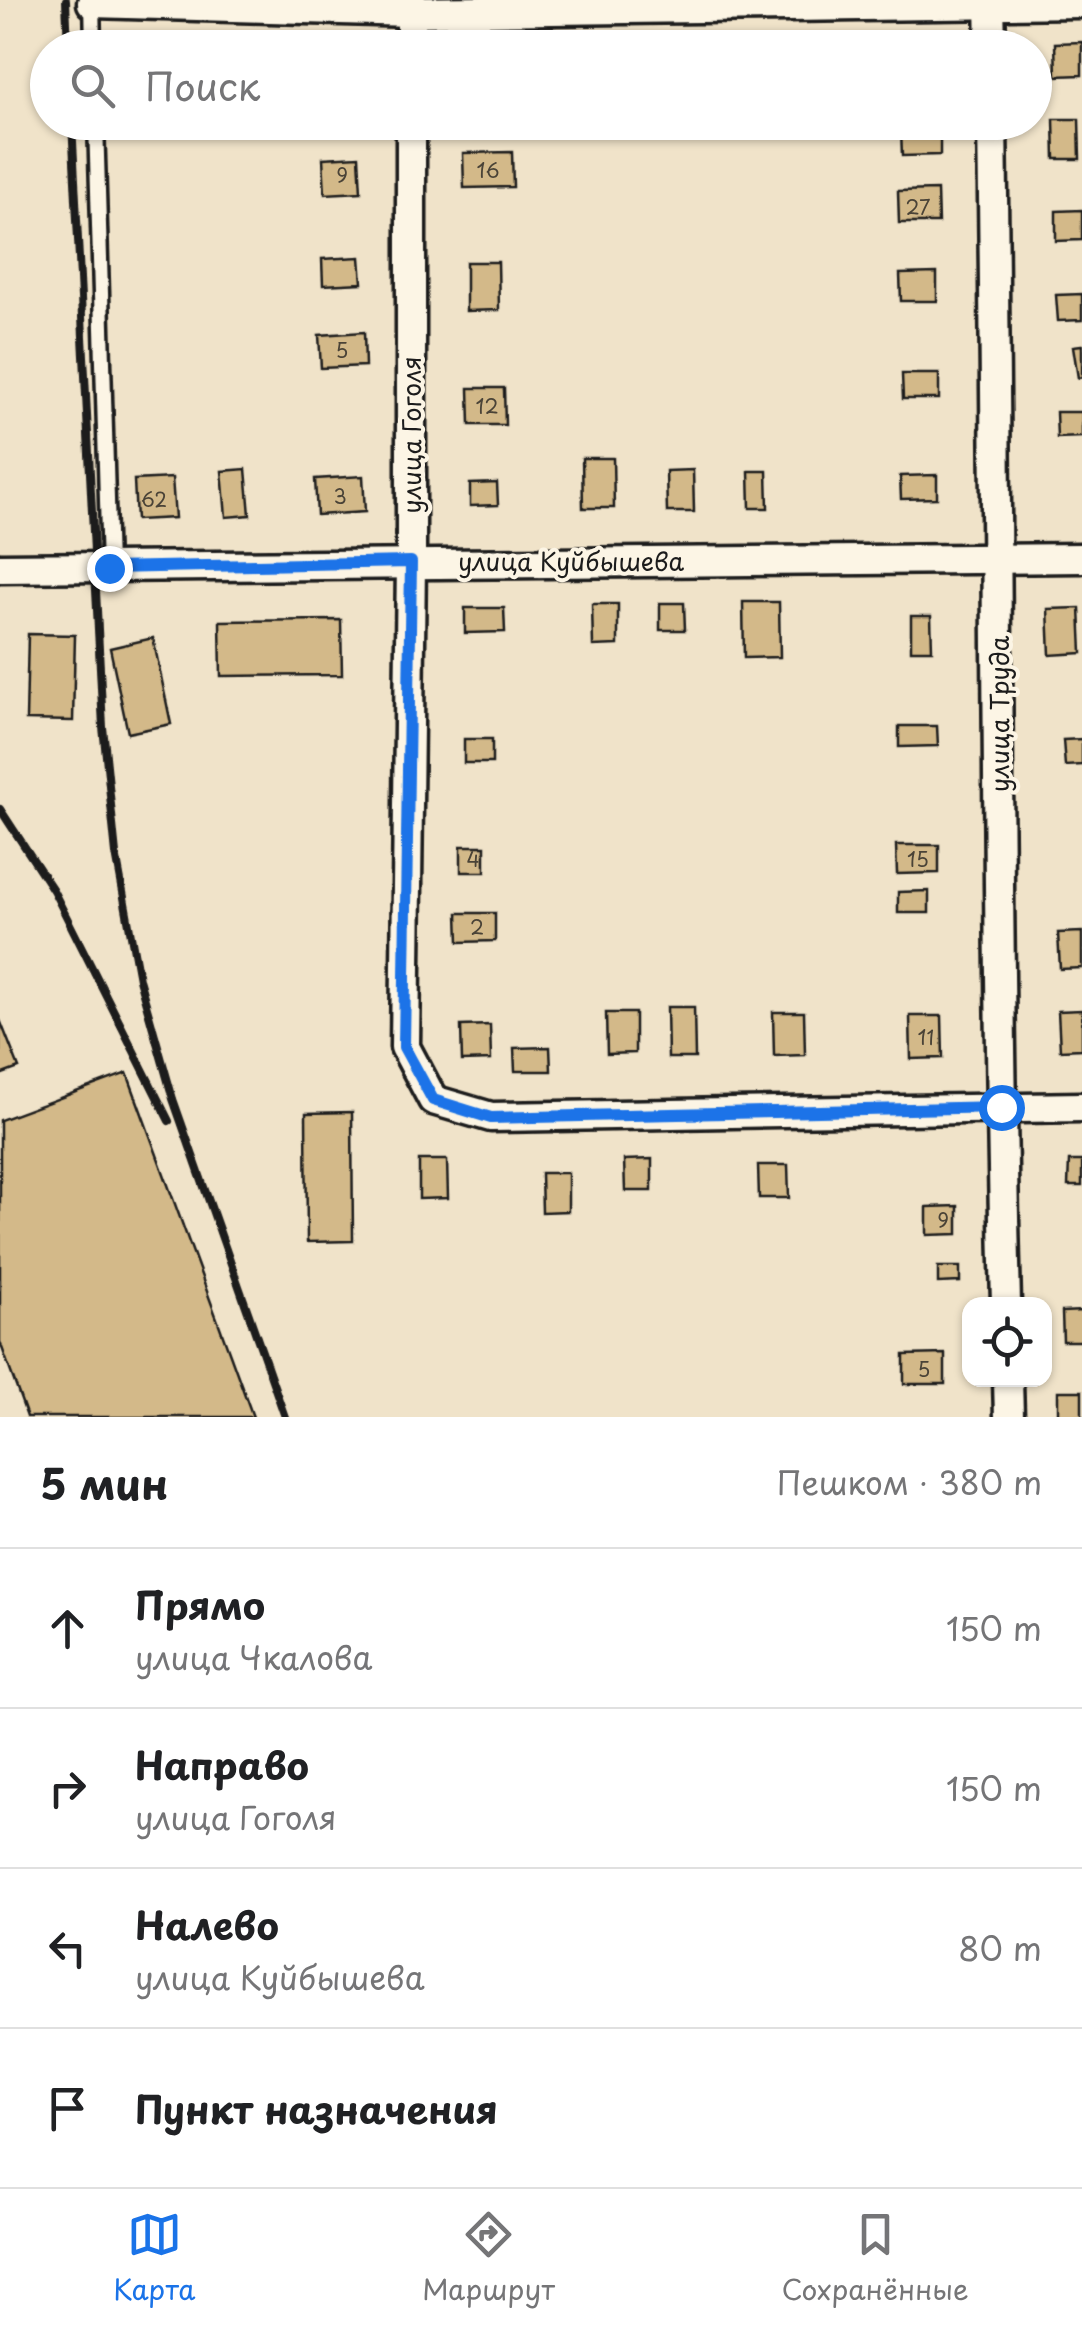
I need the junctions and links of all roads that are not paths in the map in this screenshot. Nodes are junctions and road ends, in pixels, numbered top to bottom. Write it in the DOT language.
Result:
graph roads {
  1 [pos="92,2"];
  2 [pos="990,3"];
  3 [pos="1082,4"];
  4 [pos="411,6"];
  5 [pos="93,30"];
  6 [pos="991,30"];
  7 [pos="97,140"];
  8 [pos="411,140"];
  9 [pos="992,140"];
  10 [pos="999,558"];
  11 [pos="1082,558"];
  12 [pos="411,562"];
  13 [pos="0,568"];
  14 [pos="109,568"];
  15 [pos="1001,1107"];
  16 [pos="1082,1107"];
  17 [pos="1006,1297"];
  18 [pos="1008,1387"];
  19 [pos="1009,1417"];
  1 -- 4 [label="street"];
  1 -- 5 [label="lane"];
  2 -- 3 [label="street"];
  2 -- 4 [label="street"];
  2 -- 6 [label="street"];
  7 -- 14 [label="lane"];
  8 -- 12 [label="street, улица Гоголя"];
  9 -- 10 [label="street, улица Труда"];
  10 -- 11 [label="street, улица Куйбышева"];
  10 -- 12 [label="street, улица Куйбышева"];
  10 -- 15 [label="street, улица Труда"];
  12 -- 14 [label="street, улица Куйбышева"];
  12 -- 15 [label="street, улица Гоголя"];
  13 -- 14 [label="street, улица Куйбышева"];
  15 -- 16 [label="street"];
  15 -- 17 [label="street, улица Труда"];
  18 -- 19 [label="street"];
}
